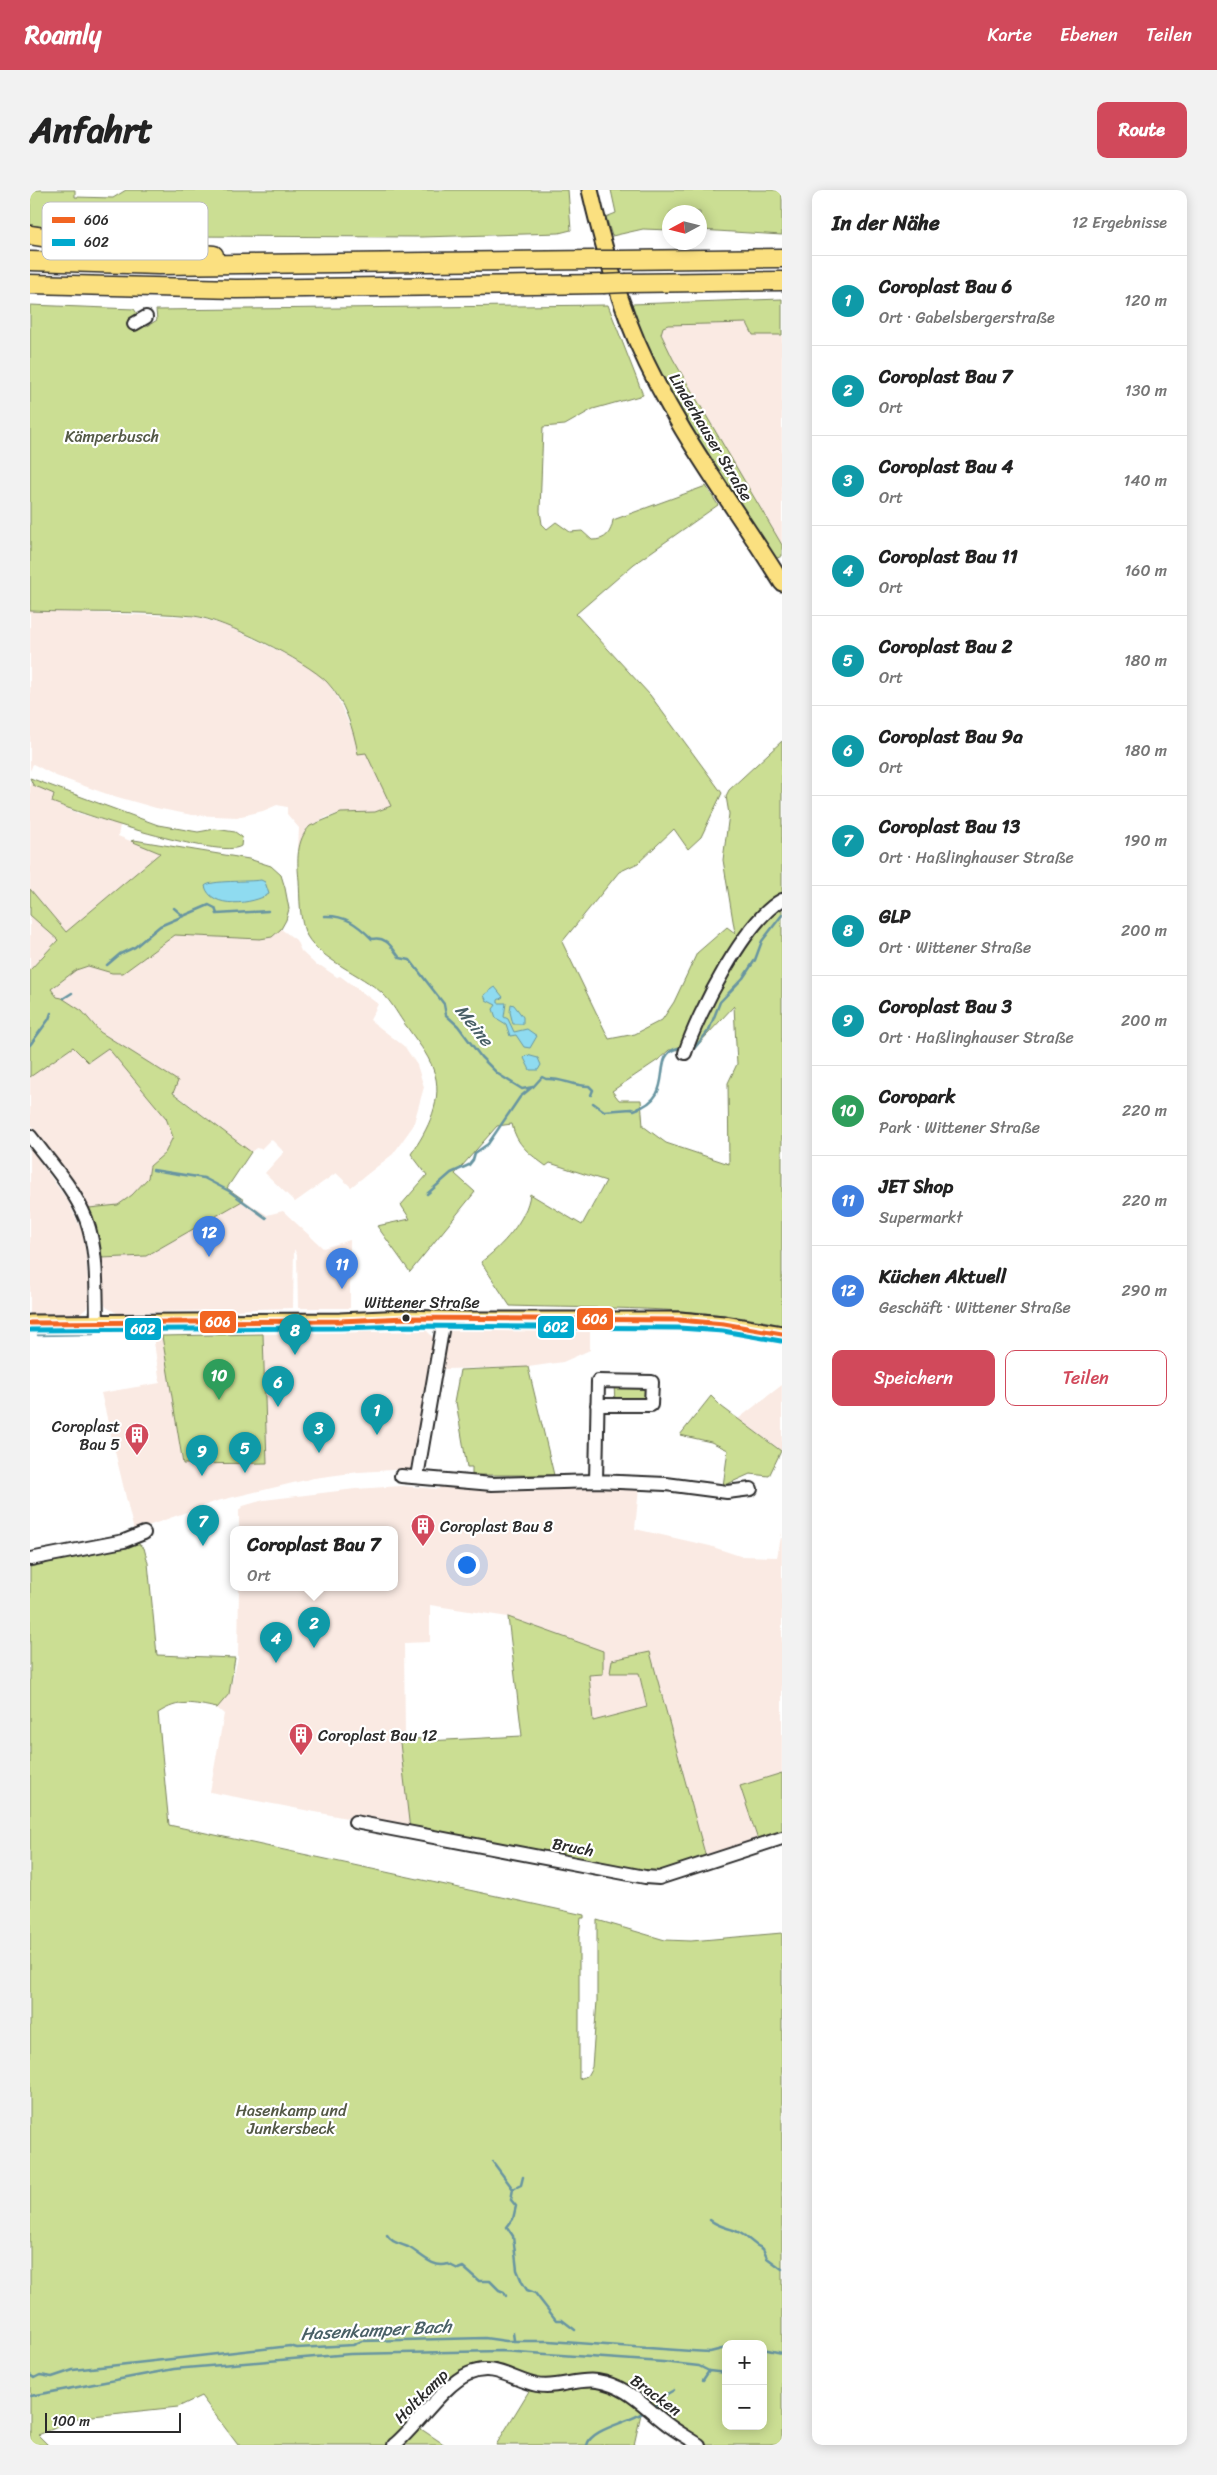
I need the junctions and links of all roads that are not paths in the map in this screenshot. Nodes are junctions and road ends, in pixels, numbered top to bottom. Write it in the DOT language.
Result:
graph roads {
  1 [pos="590,190"];
  2 [pos="782,258"];
  3 [pos="56,260"];
  4 [pos="203,260"];
  5 [pos="30,261"];
  6 [pos="782,281"];
  7 [pos="30,284"];
  8 [pos="146,317"];
  9 [pos="134,324"];
  10 [pos="782,582"];
  11 [pos="782,900"];
  12 [pos="685,1053"];
  13 [pos="30,1136"];
  14 [pos="444,1320"];
  15 [pos="97,1322"];
  16 [pos="30,1323"];
  17 [pos="782,1334"];
  18 [pos="597,1405"];
  19 [pos="401,1476"];
  20 [pos="417,1477"];
  21 [pos="596,1481"];
  22 [pos="751,1489"];
  23 [pos="144,1533"];
  24 [pos="30,1559"];
  25 [pos="355,1822"];
  26 [pos="782,1838"];
  27 [pos="503,2371"];
  28 [pos="394,2445"];
  29 [pos="699,2445"];
  1 -- 10 [label="main road, Linderhauser Straße"];
  2 -- 4 [label="highway, bridge"];
  3 -- 5 [label="highway"];
  6 -- 7 [label="highway, bridge"];
  8 -- 9 [label="street"];
  11 -- 12 [label="street"];
  13 -- 15 [label="street"];
  14 -- 15 [label="main road, Wittener Straße"];
  14 -- 17 [label="main road, Wittener Straße"];
  14 -- 20 [label="street"];
  15 -- 16 [label="main road, Wittener Straße"];
  18 -- 21 [label="street"];
  19 -- 20 [label="street"];
  20 -- 21 [label="street"];
  21 -- 22 [label="street"];
  23 -- 24 [label="street"];
  25 -- 26 [label="street, Bruch"];
  27 -- 28 [label="street, Holtkamp"];
  27 -- 29 [label="street, Bracken"];
}
